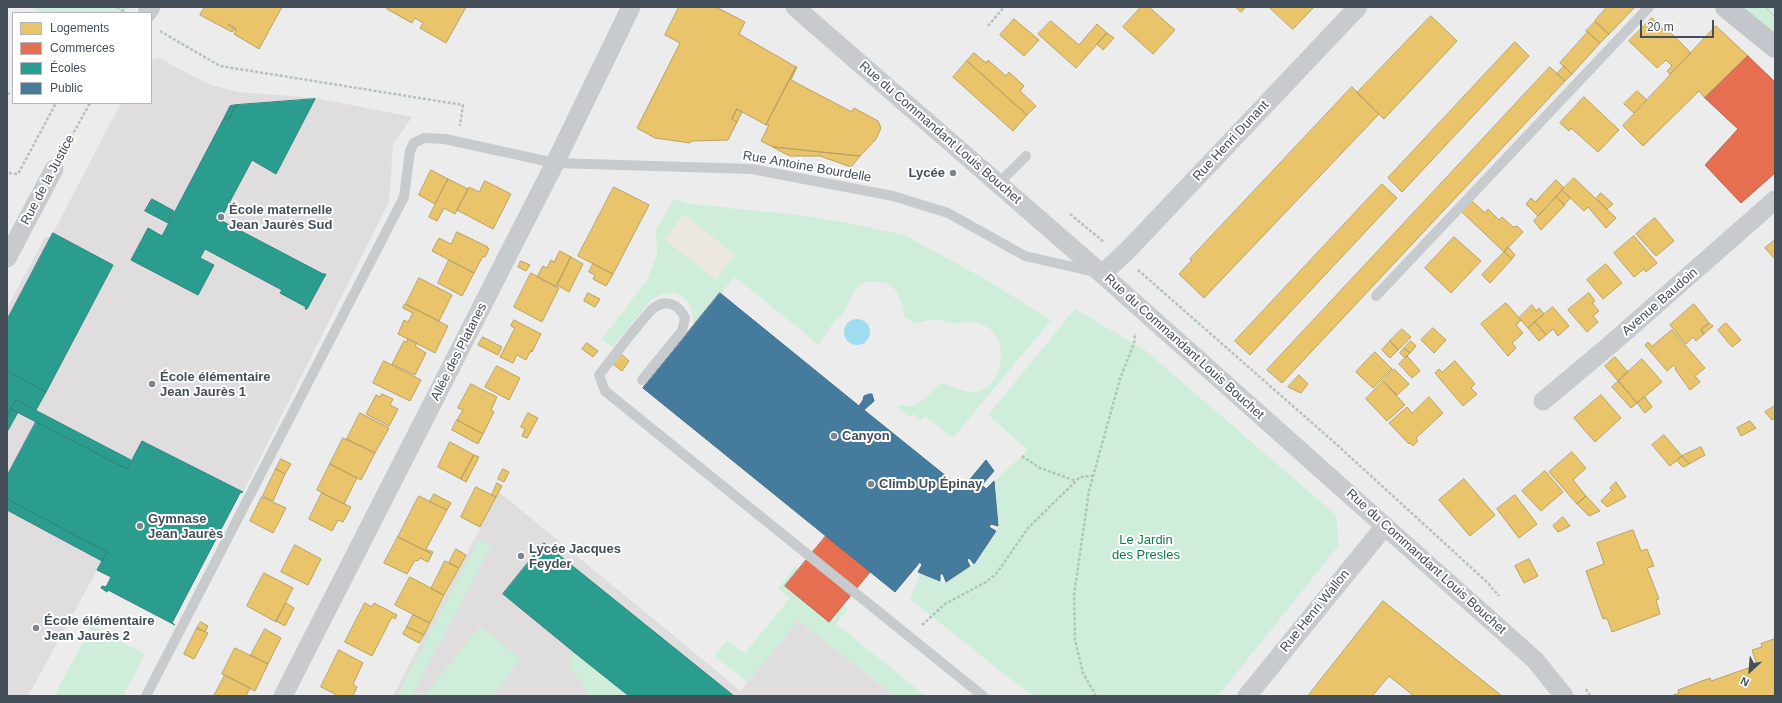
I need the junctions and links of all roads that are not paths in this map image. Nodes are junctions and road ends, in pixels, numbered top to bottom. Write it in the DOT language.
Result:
graph roads {
  1 [pos="631,7"];
  2 [pos="795,7"];
  3 [pos="1358,7"];
  4 [pos="1649,7"];
  5 [pos="1726,7"];
  6 [pos="1775,47"];
  7 [pos="1026,156"];
  8 [pos="555,163"];
  9 [pos="54,169"];
  10 [pos="999,183"];
  11 [pos="1775,200"];
  12 [pos="7,258"];
  13 [pos="1102,274"];
  14 [pos="1376,296"];
  15 [pos="642,380"];
  16 [pos="1543,401"];
  17 [pos="1384,526"];
  18 [pos="146,696"];
  19 [pos="283,696"];
  20 [pos="983,696"];
  21 [pos="1247,696"];
  22 [pos="1564,696"];
  1 -- 8 [label="street, Allée des Platanes"];
  2 -- 10 [label="street, Rue du Commandant Louis Bouchet"];
  3 -- 13 [label="street, Rue Henri Dunant"];
  4 -- 14 [label="lane"];
  5 -- 6 [label="main road"];
  7 -- 10 [label="lane"];
  8 -- 13 [label="lane, Rue Antoine Bourdelle"];
  8 -- 18 [label="lane, Rue Antoine Bourdelle"];
  8 -- 19 [label="street, Allée des Platanes"];
  9 -- 12 [label="street, Rue de la Justice"];
  10 -- 13 [label="street, Rue du Commandant Louis Bouchet"];
  11 -- 16 [label="street, Avenue Baudoin"];
  13 -- 17 [label="street, Rue du Commandant Louis Bouchet"];
  15 -- 20 [label="lane"];
  17 -- 21 [label="street, Rue Henri Wallon"];
  17 -- 22 [label="street, Rue du Commandant Louis Bouchet"];
}
